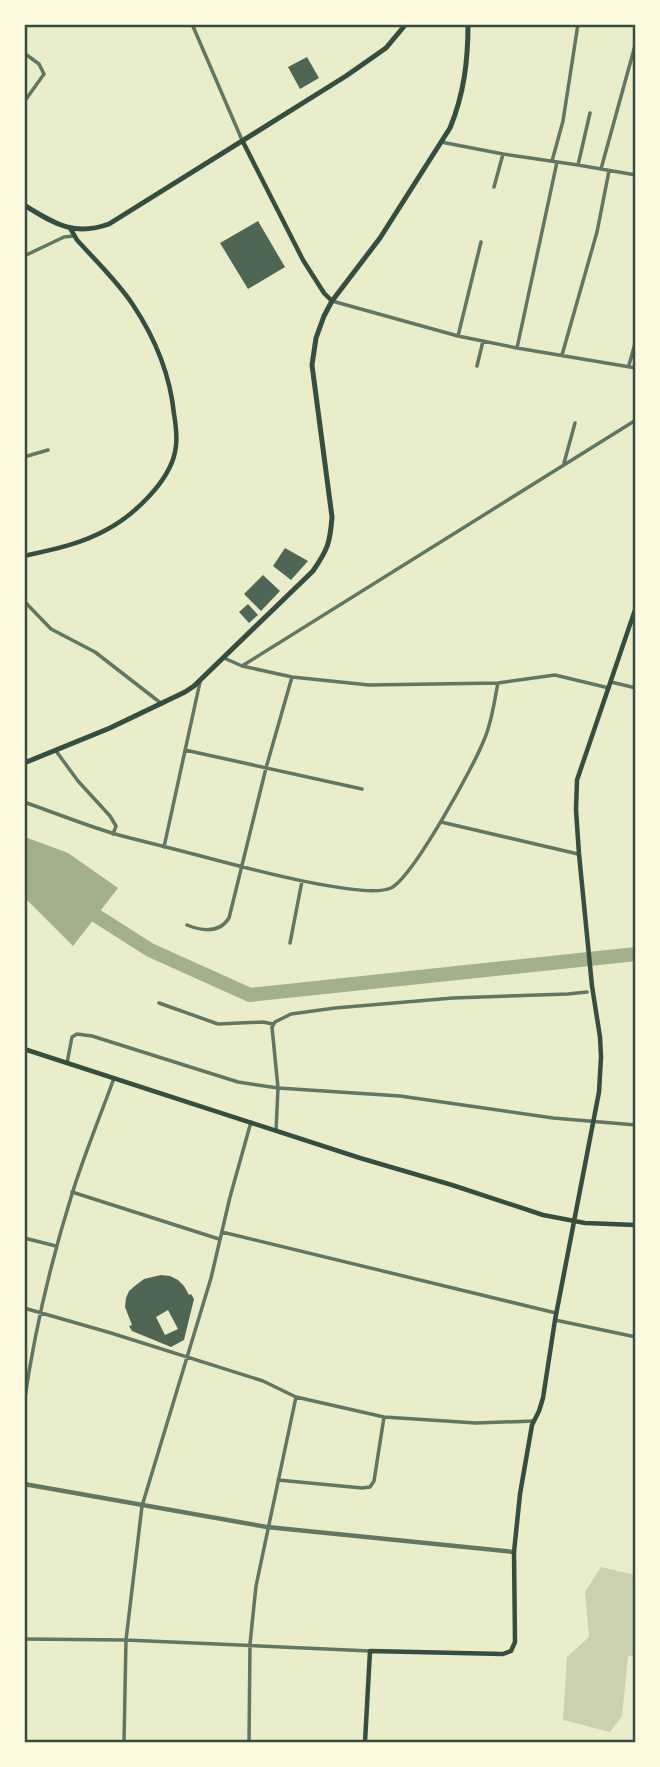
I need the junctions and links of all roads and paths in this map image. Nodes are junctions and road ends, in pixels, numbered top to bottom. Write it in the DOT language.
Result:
graph roads {
  1 [pos="192,24"];
  2 [pos="406,24"];
  3 [pos="468,24"];
  4 [pos="578,24"];
  5 [pos="635,42"];
  6 [pos="24,53"];
  7 [pos="24,102"];
  8 [pos="590,113"];
  9 [pos="243,142"];
  10 [pos="441,142"];
  11 [pos="503,154"];
  12 [pos="555,161"];
  13 [pos="578,164"];
  14 [pos="601,169"];
  15 [pos="609,171"];
  16 [pos="635,175"];
  17 [pos="494,187"];
  18 [pos="24,205"];
  19 [pos="70,228"];
  20 [pos="74,236"];
  21 [pos="481,242"];
  22 [pos="24,256"];
  23 [pos="332,301"];
  24 [pos="458,336"];
  25 [pos="635,340"];
  26 [pos="483,341"];
  27 [pos="517,348"];
  28 [pos="562,355"];
  29 [pos="477,366"];
  30 [pos="629,366"];
  31 [pos="635,368"];
  32 [pos="635,421"];
  33 [pos="575,423"];
  34 [pos="48,450"];
  35 [pos="24,457"];
  36 [pos="564,465"];
  37 [pos="24,556"];
  38 [pos="24,601"];
  39 [pos="635,607"];
  40 [pos="225,658"];
  41 [pos="242,666"];
  42 [pos="292,677"];
  43 [pos="200,682"];
  44 [pos="498,683"];
  45 [pos="610,685"];
  46 [pos="635,688"];
  47 [pos="162,704"];
  48 [pos="185,750"];
  49 [pos="56,751"];
  50 [pos="24,763"];
  51 [pos="266,768"];
  52 [pos="362,789"];
  53 [pos="24,802"];
  54 [pos="441,822"];
  55 [pos="113,834"];
  56 [pos="164,846"];
  57 [pos="579,854"];
  58 [pos="242,866"];
  59 [pos="302,881"];
  60 [pos="187,925"];
  61 [pos="290,943"];
  62 [pos="587,992"];
  63 [pos="159,1003"];
  64 [pos="273,1024"];
  65 [pos="24,1049"];
  66 [pos="67,1063"];
  67 [pos="114,1078"];
  68 [pos="278,1088"];
  69 [pos="592,1121"];
  70 [pos="251,1122"];
  71 [pos="635,1125"];
  72 [pos="276,1131"];
  73 [pos="72,1192"];
  74 [pos="575,1222"];
  75 [pos="635,1226"];
  76 [pos="222,1232"];
  77 [pos="24,1238"];
  78 [pos="219,1239"];
  79 [pos="57,1246"];
  80 [pos="24,1308"];
  81 [pos="42,1312"];
  82 [pos="556,1313"];
  83 [pos="555,1321"];
  84 [pos="635,1337"];
  85 [pos="186,1357"];
  86 [pos="26,1387"];
  87 [pos="296,1397"];
  88 [pos="24,1404"];
  89 [pos="384,1417"];
  90 [pos="534,1421"];
  91 [pos="278,1480"];
  92 [pos="24,1484"];
  93 [pos="142,1506"];
  94 [pos="267,1527"];
  95 [pos="514,1552"];
  96 [pos="24,1639"];
  97 [pos="126,1640"];
  98 [pos="250,1644"];
  99 [pos="370,1651"];
  100 [pos="124,1742"];
  101 [pos="249,1742"];
  102 [pos="365,1742"];
  1 -- 9 [label="street"];
  2 -- 9 [label="main road"];
  3 -- 10 [label="main road"];
  4 -- 12 [label="street"];
  5 -- 14 [label="street"];
  6 -- 7 [label="street"];
  8 -- 13 [label="street"];
  9 -- 19 [label="main road"];
  9 -- 23 [label="main road"];
  10 -- 11 [label="street"];
  10 -- 23 [label="main road"];
  11 -- 12 [label="street"];
  11 -- 17 [label="street"];
  12 -- 13 [label="street"];
  12 -- 27 [label="street"];
  13 -- 14 [label="street"];
  14 -- 15 [label="street"];
  15 -- 16 [label="street"];
  15 -- 28 [label="street"];
  18 -- 19 [label="main road"];
  19 -- 20 [label="main road"];
  20 -- 22 [label="street"];
  20 -- 37 [label="main road"];
  21 -- 24 [label="street"];
  23 -- 24 [label="street"];
  23 -- 40 [label="main road"];
  24 -- 26 [label="street"];
  25 -- 30 [label="street"];
  26 -- 27 [label="street"];
  26 -- 29 [label="street"];
  27 -- 28 [label="street"];
  28 -- 30 [label="street"];
  30 -- 31 [label="street"];
  32 -- 36 [label="street"];
  33 -- 36 [label="street"];
  34 -- 35 [label="street"];
  36 -- 41 [label="street"];
  38 -- 47 [label="street"];
  39 -- 45 [label="main road"];
  40 -- 41 [label="street"];
  40 -- 43 [label="main road"];
  41 -- 42 [label="street"];
  42 -- 44 [label="street"];
  42 -- 51 [label="street"];
  43 -- 47 [label="main road"];
  43 -- 48 [label="street"];
  44 -- 45 [label="street"];
  44 -- 54 [label="street"];
  45 -- 46 [label="street"];
  45 -- 57 [label="main road"];
  47 -- 49 [label="main road"];
  48 -- 51 [label="street"];
  48 -- 56 [label="street"];
  49 -- 50 [label="main road"];
  49 -- 55 [label="street"];
  51 -- 52 [label="street"];
  51 -- 58 [label="street"];
  53 -- 55 [label="street"];
  54 -- 57 [label="street"];
  54 -- 59 [label="street"];
  55 -- 56 [label="street"];
  56 -- 58 [label="street"];
  57 -- 69 [label="main road"];
  58 -- 59 [label="street"];
  58 -- 60 [label="street"];
  59 -- 61 [label="street"];
  62 -- 64 [label="street"];
  63 -- 64 [label="street"];
  64 -- 68 [label="street"];
  65 -- 66 [label="main road"];
  66 -- 67 [label="main road"];
  66 -- 68 [label="street"];
  67 -- 70 [label="main road"];
  67 -- 73 [label="street"];
  68 -- 69 [label="street"];
  68 -- 72 [label="street"];
  69 -- 71 [label="street"];
  69 -- 74 [label="main road"];
  70 -- 72 [label="main road"];
  70 -- 76 [label="street"];
  72 -- 74 [label="main road"];
  73 -- 78 [label="street"];
  73 -- 79 [label="street"];
  74 -- 75 [label="main road"];
  74 -- 82 [label="main road"];
  76 -- 78 [label="street"];
  76 -- 82 [label="street"];
  77 -- 79 [label="street"];
  78 -- 85 [label="street"];
  79 -- 81 [label="street"];
  80 -- 81 [label="street"];
  81 -- 85 [label="street"];
  81 -- 86 [label="street"];
  82 -- 83 [label="main road"];
  83 -- 84 [label="street"];
  83 -- 90 [label="main road"];
  85 -- 87 [label="street"];
  85 -- 93 [label="street"];
  86 -- 88 [label="street"];
  87 -- 89 [label="street"];
  87 -- 91 [label="street"];
  89 -- 90 [label="street"];
  89 -- 91 [label="street"];
  90 -- 95 [label="main road"];
  91 -- 94 [label="street"];
  92 -- 93 [label="street"];
  93 -- 94 [label="street"];
  93 -- 97 [label="street"];
  94 -- 95 [label="street"];
  94 -- 98 [label="street"];
  95 -- 99 [label="main road"];
  96 -- 97 [label="street"];
  97 -- 98 [label="street"];
  97 -- 100 [label="street"];
  98 -- 99 [label="street"];
  98 -- 101 [label="street"];
  99 -- 102 [label="main road"];
}
